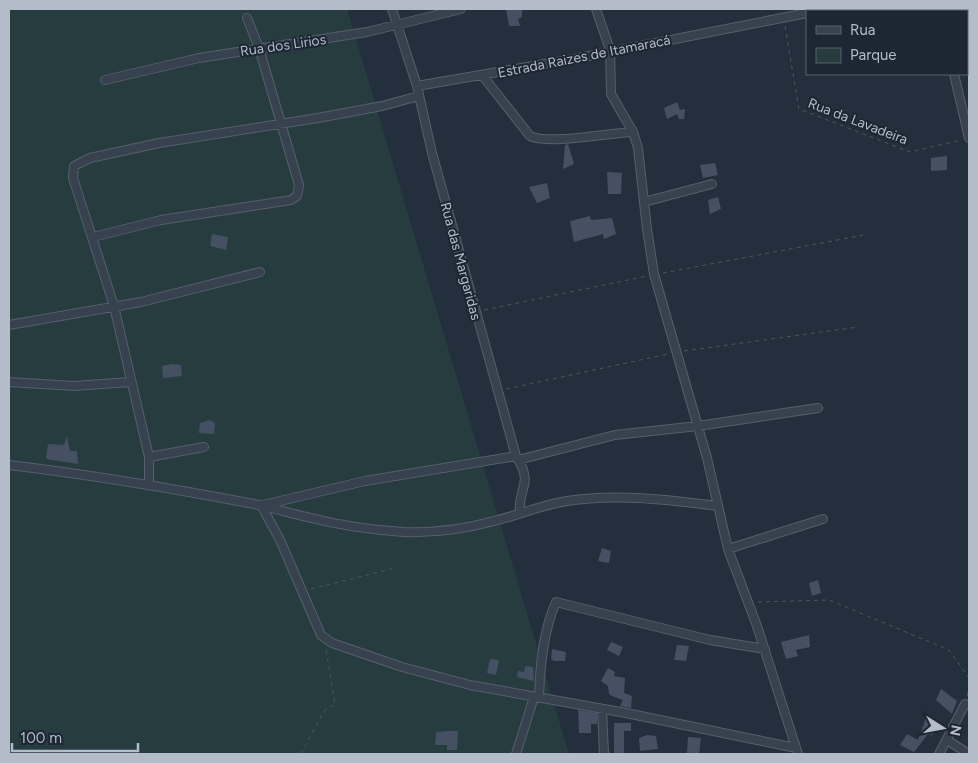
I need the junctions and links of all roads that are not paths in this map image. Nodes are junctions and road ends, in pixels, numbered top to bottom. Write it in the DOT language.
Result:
graph roads {
  1 [pos="392,9"];
  2 [pos="461,9"];
  3 [pos="596,9"];
  4 [pos="806,13"];
  5 [pos="247,18"];
  6 [pos="397,24"];
  7 [pos="259,48"];
  8 [pos="610,50"];
  9 [pos="482,75"];
  10 [pos="954,75"];
  11 [pos="106,80"];
  12 [pos="417,86"];
  13 [pos="419,96"];
  14 [pos="281,124"];
  15 [pos="633,132"];
  16 [pos="969,138"];
  17 [pos="712,184"];
  18 [pos="644,202"];
  19 [pos="93,237"];
  20 [pos="260,272"];
  21 [pos="114,306"];
  22 [pos="9,324"];
  23 [pos="9,382"];
  24 [pos="131,382"];
  25 [pos="818,408"];
  26 [pos="698,426"];
  27 [pos="204,447"];
  28 [pos="149,457"];
  29 [pos="517,458"];
  30 [pos="9,465"];
  31 [pos="149,484"];
  32 [pos="261,505"];
  33 [pos="718,506"];
  34 [pos="520,513"];
  35 [pos="823,519"];
  36 [pos="728,549"];
  37 [pos="765,649"];
  38 [pos="536,698"];
  39 [pos="965,704"];
  40 [pos="602,709"];
  41 [pos="947,740"];
  42 [pos="797,751"];
  43 [pos="516,754"];
  44 [pos="604,754"];
  45 [pos="939,754"];
  46 [pos="969,754"];
  1 -- 6 [label="street, Rua das Margaridas"];
  2 -- 6 [label="street, Rua dos Lirios"];
  3 -- 8 [label="street"];
  4 -- 8 [label="street, Estrada Raizes de Itamaracá"];
  5 -- 7 [label="street"];
  6 -- 7 [label="street, Rua dos Lirios"];
  6 -- 12 [label="street, Rua das Margaridas"];
  7 -- 11 [label="street, Rua dos Lirios"];
  7 -- 14 [label="street"];
  8 -- 9 [label="street, Estrada Raizes de Itamaracá"];
  8 -- 15 [label="street"];
  9 -- 12 [label="street, Estrada Raizes de Itamaracá"];
  9 -- 15 [label="street"];
  10 -- 16 [label="street"];
  12 -- 13 [label="street, Rua das Margaridas"];
  13 -- 14 [label="street"];
  13 -- 29 [label="street, Rua das Margaridas"];
  14 -- 19 [label="street"];
  14 -- 19 [label="street"];
  15 -- 18 [label="street"];
  17 -- 18 [label="street"];
  18 -- 26 [label="street"];
  19 -- 21 [label="street"];
  20 -- 21 [label="street"];
  21 -- 22 [label="street"];
  21 -- 24 [label="street"];
  23 -- 24 [label="street"];
  24 -- 28 [label="street"];
  25 -- 26 [label="street"];
  26 -- 29 [label="street"];
  26 -- 33 [label="street"];
  27 -- 28 [label="street"];
  28 -- 31 [label="street"];
  29 -- 32 [label="street"];
  29 -- 34 [label="street, Rua das Margaridas"];
  30 -- 31 [label="street"];
  31 -- 32 [label="street"];
  32 -- 34 [label="street"];
  32 -- 38 [label="street"];
  33 -- 34 [label="street"];
  33 -- 36 [label="street"];
  35 -- 36 [label="street"];
  36 -- 37 [label="street"];
  37 -- 38 [label="street"];
  37 -- 42 [label="street"];
  38 -- 40 [label="street"];
  38 -- 43 [label="street"];
  39 -- 41 [label="street"];
  40 -- 42 [label="street"];
  40 -- 44 [label="street"];
  41 -- 45 [label="street"];
  41 -- 46 [label="street"];
}
